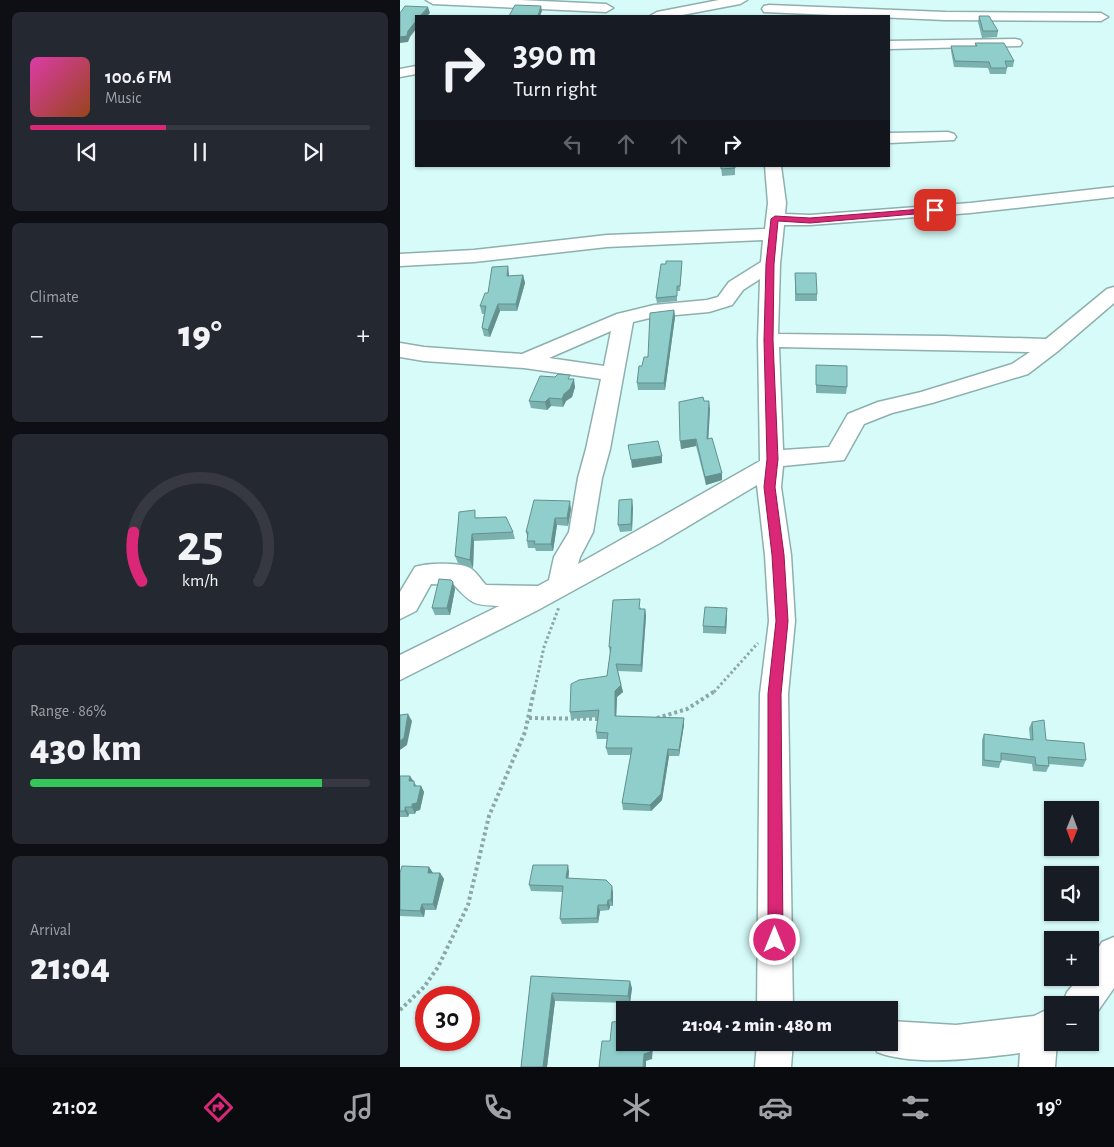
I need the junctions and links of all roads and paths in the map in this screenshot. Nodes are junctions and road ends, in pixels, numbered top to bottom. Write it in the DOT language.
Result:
graph roads {
  1 [pos="433,0"];
  2 [pos="740,0"];
  3 [pos="606,8"];
  4 [pos="766,8"];
  5 [pos="662,15"];
  6 [pos="1102,17"];
  7 [pos="1015,43"];
  8 [pos="890,45"];
  9 [pos="415,70"];
  10 [pos="400,73"];
  11 [pos="948,137"];
  12 [pos="890,138"];
  13 [pos="773,167"];
  14 [pos="1114,192"];
  15 [pos="774,226"];
  16 [pos="400,260"];
  17 [pos="770,264"];
  18 [pos="1114,293"];
  19 [pos="624,318"];
  20 [pos="768,340"];
  21 [pos="1052,346"];
  22 [pos="400,350"];
  23 [pos="524,361"];
  24 [pos="612,374"];
  25 [pos="772,462"];
  26 [pos="560,586"];
  27 [pos="400,608"];
  28 [pos="782,621"];
  29 [pos="400,668"];
  30 [pos="529,718"];
  31 [pos="650,718"];
  32 [pos="605,719"];
  33 [pos="1114,954"];
  34 [pos="1087,996"];
  35 [pos="775,1001"];
  36 [pos="400,1010"];
  37 [pos="898,1039"];
  38 [pos="1043,1042"];
  39 [pos="775,1051"];
  40 [pos="774,1067"];
  1 -- 3 [label="street"];
  2 -- 5 [label="street"];
  4 -- 6 [label="street"];
  7 -- 8 [label="street"];
  9 -- 10 [label="street"];
  11 -- 12 [label="street"];
  13 -- 15 [label="street"];
  14 -- 15 [label="street"];
  15 -- 16 [label="street"];
  15 -- 17 [label="street"];
  17 -- 19 [label="street"];
  17 -- 20 [label="street"];
  18 -- 21 [label="street"];
  19 -- 23 [label="street"];
  19 -- 24 [label="street"];
  20 -- 21 [label="street"];
  20 -- 25 [label="street"];
  21 -- 25 [label="street"];
  22 -- 23 [label="street"];
  23 -- 24 [label="street"];
  24 -- 26 [label="street"];
  25 -- 26 [label="street"];
  25 -- 28 [label="street"];
  26 -- 27 [label="street"];
  26 -- 29 [label="street"];
  26 -- 30 [label="path"];
  28 -- 31 [label="path"];
  28 -- 35 [label="street"];
  30 -- 32 [label="path"];
  30 -- 36 [label="path"];
  33 -- 34 [label="street"];
  37 -- 38 [label="street"];
  39 -- 40 [label="street"];
}
